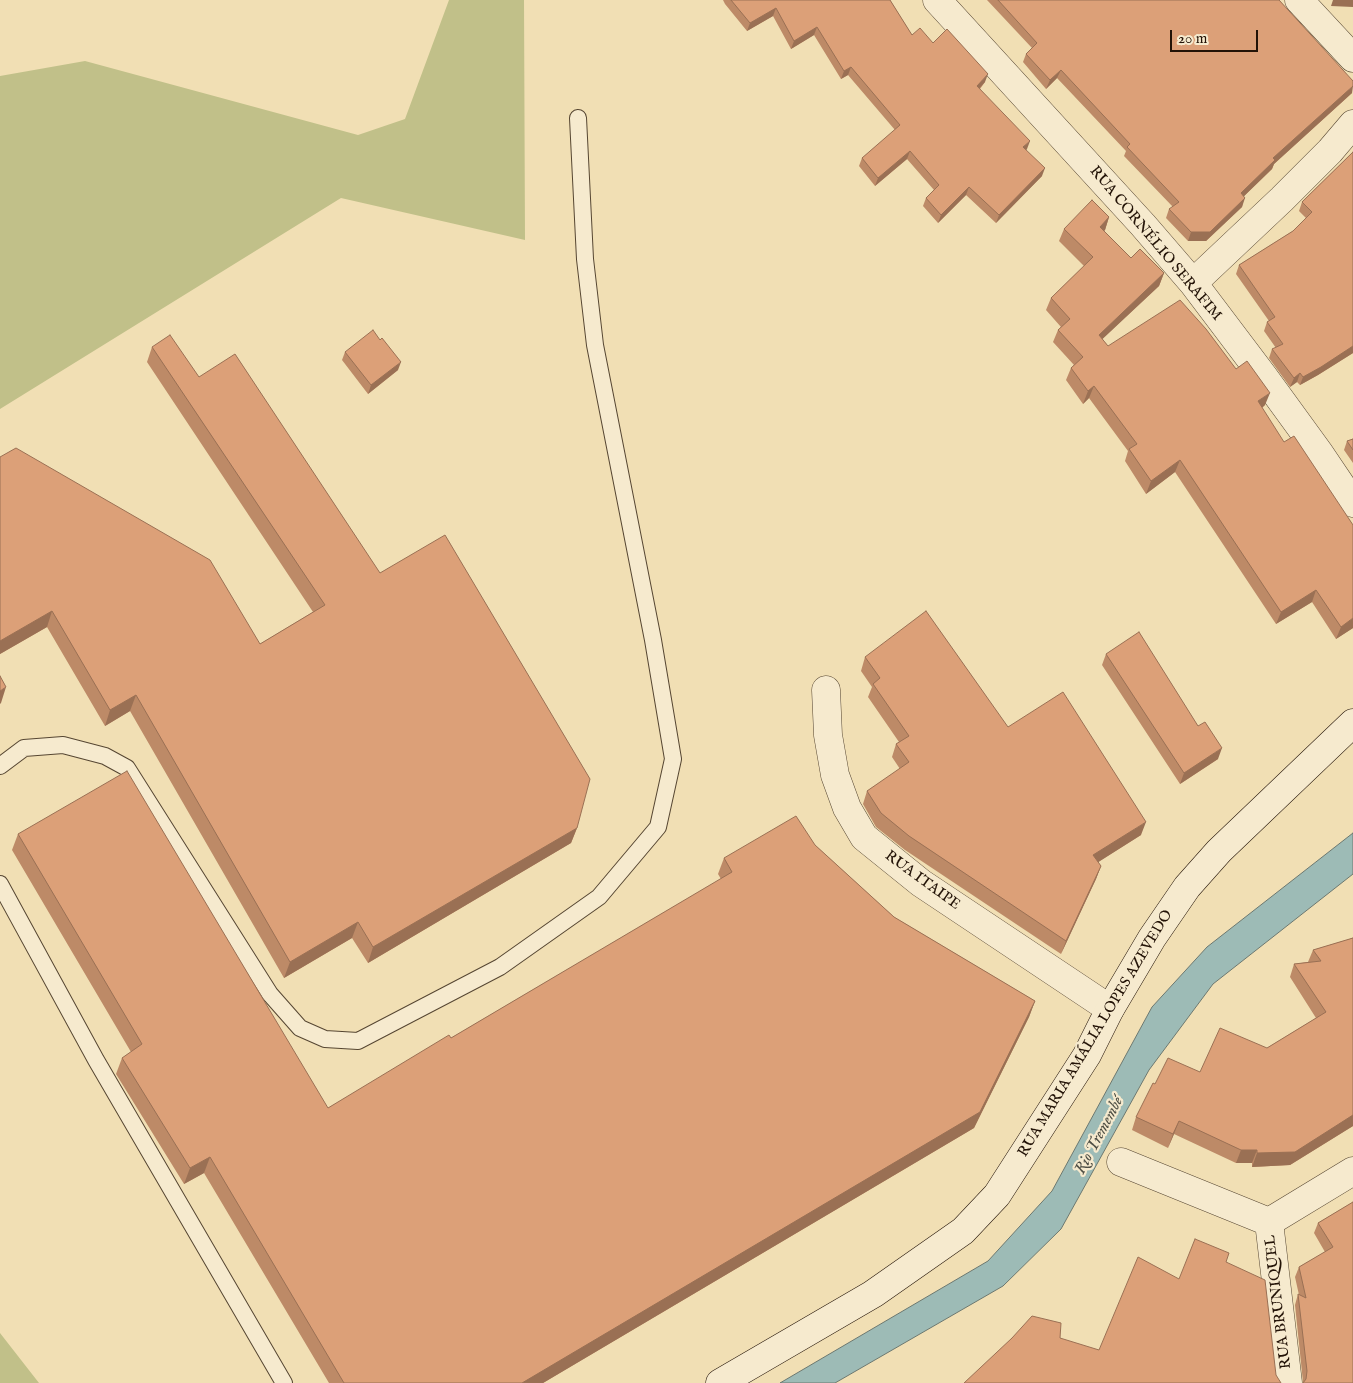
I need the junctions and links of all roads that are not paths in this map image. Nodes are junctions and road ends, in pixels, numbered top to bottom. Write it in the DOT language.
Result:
graph roads {
  1 [pos="937,0"];
  2 [pos="1299,0"];
  3 [pos="1353,58"];
  4 [pos="578,118"];
  5 [pos="1353,124"];
  6 [pos="1193,283"];
  7 [pos="1353,503"];
  8 [pos="826,690"];
  9 [pos="1353,723"];
  10 [pos="0,766"];
  11 [pos="0,884"];
  12 [pos="1110,1009"];
  13 [pos="1121,1162"];
  14 [pos="1353,1171"];
  15 [pos="1269,1222"];
  16 [pos="284,1383"];
  17 [pos="720,1383"];
  18 [pos="1288,1383"];
  1 -- 6 [label="street, RUA CORNÉLIO SERAFIM"];
  2 -- 3 [label="street"];
  4 -- 10 [label="lane"];
  5 -- 6 [label="street"];
  6 -- 7 [label="street, RUA CORNÉLIO SERAFIM"];
  8 -- 12 [label="street, RUA ITAIPE"];
  9 -- 12 [label="street, RUA MARIA AMÁLIA LOPES AZEVEDO"];
  11 -- 16 [label="lane"];
  12 -- 17 [label="street, RUA MARIA AMÁLIA LOPES AZEVEDO"];
  13 -- 15 [label="street"];
  14 -- 15 [label="street"];
  15 -- 18 [label="street, RUA BRUNIQUEL"];
}
